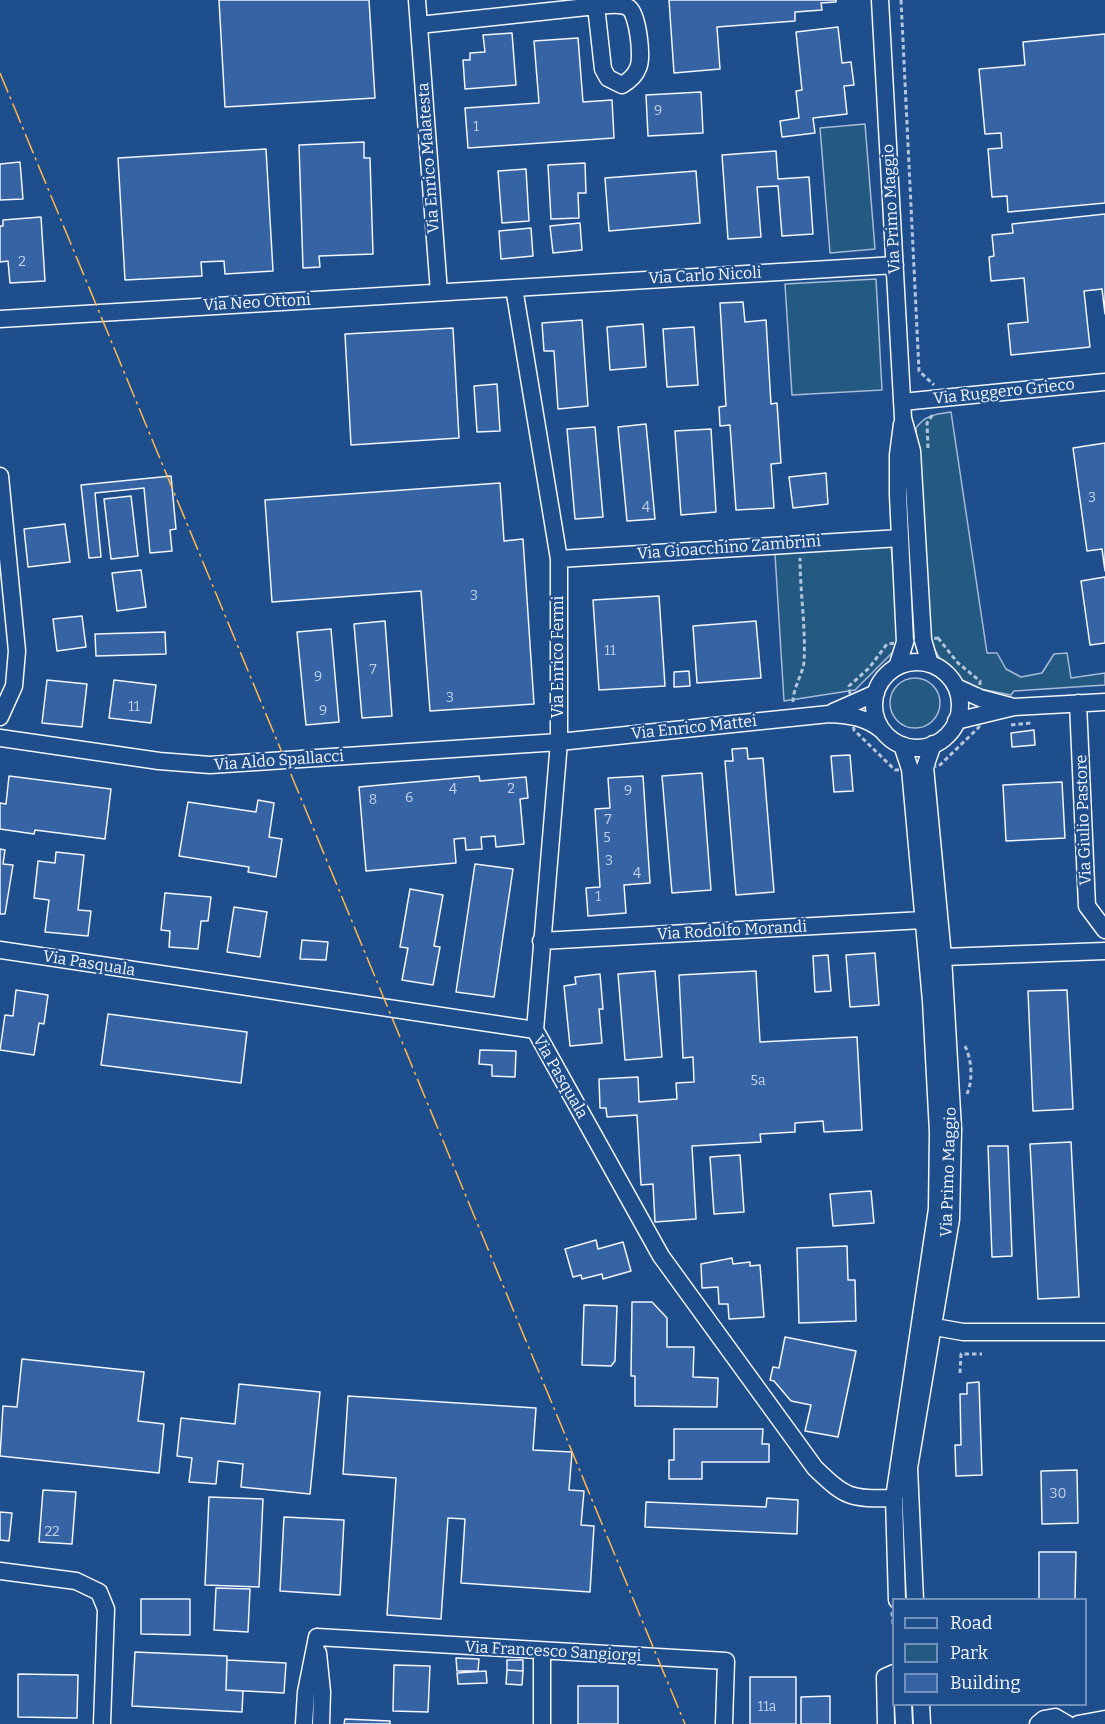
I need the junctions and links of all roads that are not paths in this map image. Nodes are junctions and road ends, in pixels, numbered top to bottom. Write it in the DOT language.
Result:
graph roads {
  1 [pos="417,0"];
  2 [pos="880,0"];
  3 [pos="596,6"];
  4 [pos="419,25"];
  5 [pos="895,265"];
  6 [pos="514,288"];
  7 [pos="439,292"];
  8 [pos="0,319"];
  9 [pos="1105,382"];
  10 [pos="903,410"];
  11 [pos="0,476"];
  12 [pos="3,533"];
  13 [pos="900,538"];
  14 [pos="559,559"];
  15 [pos="930,664"];
  16 [pos="897,667"];
  17 [pos="8,670"];
  18 [pos="956,687"];
  19 [pos="876,693"];
  20 [pos="1105,702"];
  21 [pos="1078,703"];
  22 [pos="980,706"];
  23 [pos="850,710"];
  24 [pos="0,717"];
  25 [pos="956,721"];
  26 [pos="883,731"];
  27 [pos="0,738"];
  28 [pos="560,742"];
  29 [pos="933,744"];
  30 [pos="902,745"];
  31 [pos="918,768"];
  32 [pos="923,920"];
  33 [pos="1105,930"];
  34 [pos="541,941"];
  35 [pos="0,950"];
  36 [pos="1105,951"];
  37 [pos="943,957"];
  38 [pos="535,1030"];
  39 [pos="935,1326"];
  40 [pos="1105,1332"];
  41 [pos="894,1498"];
  42 [pos="0,1571"];
  43 [pos="897,1598"];
  44 [pos="915,1598"];
  45 [pos="316,1637"];
  46 [pos="542,1652"];
  47 [pos="892,1674"];
  48 [pos="903,1706"];
  49 [pos="921,1706"];
  50 [pos="1105,1719"];
  51 [pos="102,1724"];
  52 [pos="304,1724"];
  53 [pos="321,1724"];
  54 [pos="542,1724"];
  55 [pos="724,1724"];
  56 [pos="886,1724"];
  57 [pos="904,1724"];
  58 [pos="922,1724"];
  59 [pos="1038,1724"];
  60 [pos="1067,1724"];
  61 [pos="1078,1724"];
  1 -- 4 [label="street, Via Enrico Malatesta"];
  2 -- 5 [label="street, Via Primo Maggio"];
  3 -- 3 [label="street"];
  3 -- 4 [label="street"];
  4 -- 7 [label="street, Via Enrico Malatesta"];
  5 -- 6 [label="street, Via Carlo Nicoli"];
  5 -- 10 [label="street, Via Primo Maggio"];
  6 -- 7 [label="street, Via Neo Ottoni"];
  6 -- 14 [label="street, Via Enrico Fermi"];
  7 -- 8 [label="street, Via Neo Ottoni"];
  9 -- 10 [label="street, Via Ruggero Grieco"];
  10 -- 13 [label="street, Via Primo Maggio"];
  10 -- 15 [label="street, Via Primo Maggio"];
  11 -- 12 [label="street"];
  12 -- 17 [label="street"];
  13 -- 14 [label="street, Via Gioacchino Zambrini"];
  13 -- 16 [label="street, Via Primo Maggio"];
  14 -- 28 [label="street, Via Enrico Fermi"];
  15 -- 16 [label="street"];
  15 -- 18 [label="street"];
  16 -- 19 [label="street, Via Primo Maggio"];
  17 -- 24 [label="street"];
  18 -- 22 [label="street"];
  18 -- 25 [label="street"];
  19 -- 23 [label="street, Via Enrico Mattei"];
  19 -- 26 [label="street"];
  20 -- 21 [label="street"];
  21 -- 22 [label="street"];
  21 -- 33 [label="street, Via Giulio Pastore"];
  22 -- 25 [label="street"];
  23 -- 26 [label="street"];
  23 -- 28 [label="street, Via Enrico Mattei"];
  25 -- 29 [label="street, Via Primo Maggio"];
  26 -- 30 [label="street"];
  27 -- 28 [label="street, Via Aldo Spallacci"];
  28 -- 34 [label="street, Via Enrico Fermi"];
  29 -- 30 [label="street"];
  29 -- 31 [label="street, Via Primo Maggio"];
  30 -- 31 [label="street, Via Primo Maggio"];
  31 -- 32 [label="street, Via Primo Maggio"];
  31 -- 37 [label="street, Via Primo Maggio"];
  32 -- 34 [label="street, Via Rodolfo Morandi"];
  32 -- 41 [label="street, Via Primo Maggio"];
  34 -- 38 [label="street, Via Enrico Fermi"];
  35 -- 38 [label="street, Via Pasquala"];
  36 -- 37 [label="street"];
  37 -- 39 [label="street, Via Primo Maggio"];
  38 -- 41 [label="street, Via Pasquala"];
  39 -- 40 [label="street"];
  39 -- 44 [label="street, Via Primo Maggio"];
  41 -- 43 [label="street, Via Primo Maggio"];
  42 -- 51 [label="street"];
  45 -- 46 [label="street, Via Francesco Sangiorgi"];
  45 -- 52 [label="street"];
  45 -- 53 [label="street"];
  46 -- 54 [label="street"];
  46 -- 55 [label="street, Via Francesco Sangiorgi"];
  47 -- 56 [label="street"];
  48 -- 57 [label="street"];
  49 -- 58 [label="street"];
  50 -- 61 [label="street"];
  59 -- 60 [label="street"];
}
